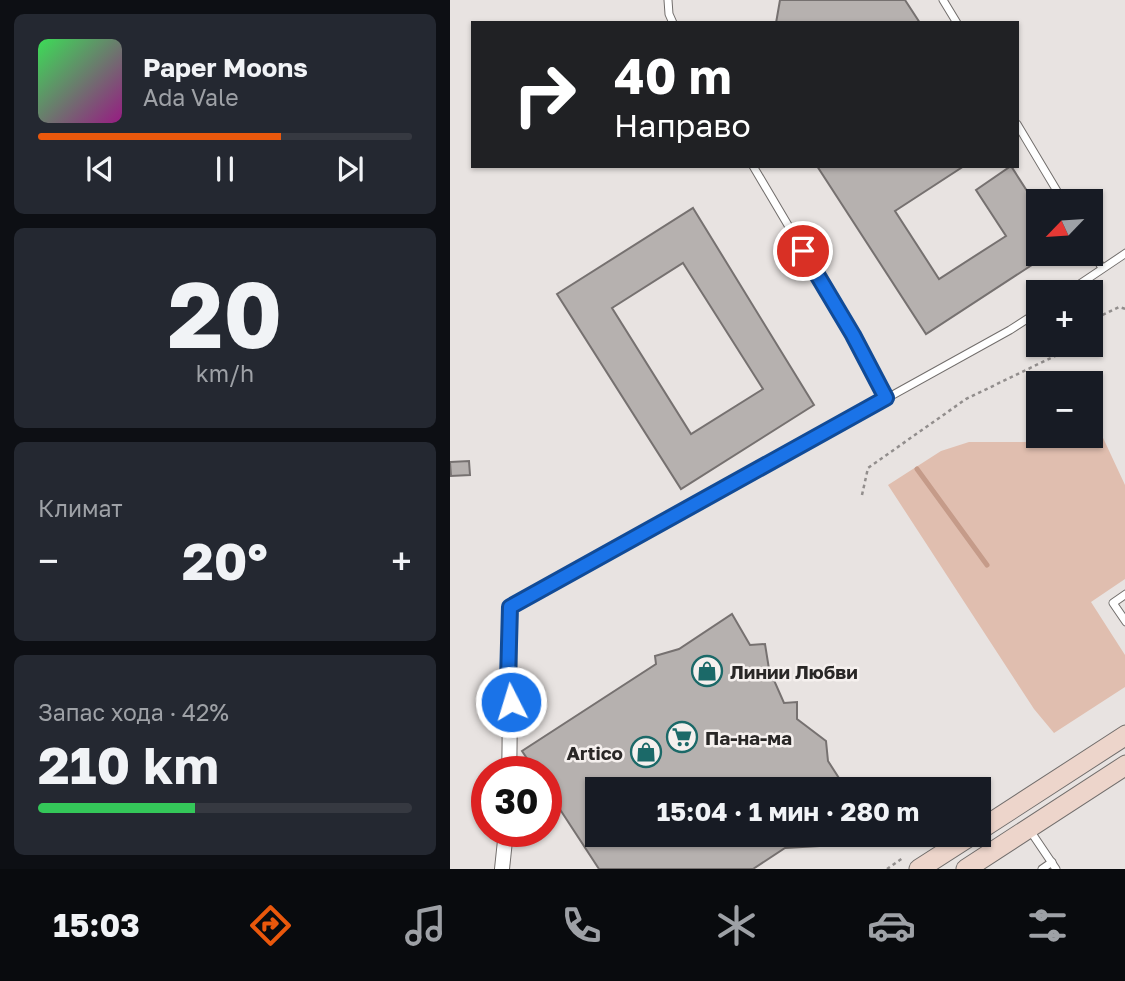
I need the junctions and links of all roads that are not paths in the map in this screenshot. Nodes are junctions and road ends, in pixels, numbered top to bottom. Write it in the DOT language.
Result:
graph roads {
  1 [pos="668,0"];
  2 [pos="944,0"];
  3 [pos="672,21"];
  4 [pos="956,21"];
  5 [pos="1019,127"];
  6 [pos="754,168"];
  7 [pos="1056,189"];
  8 [pos="1125,253"];
  9 [pos="1102,268"];
  10 [pos="1085,280"];
  11 [pos="1026,319"];
  12 [pos="886,398"];
  13 [pos="1125,594"];
  14 [pos="510,607"];
  15 [pos="1125,622"];
  16 [pos="1125,734"];
  17 [pos="509,756"];
  18 [pos="1125,765"];
  19 [pos="991,822"];
  20 [pos="1029,829"];
  21 [pos="504,847"];
  22 [pos="953,847"];
  23 [pos="1054,866"];
  24 [pos="502,869"];
  25 [pos="919,869"];
  26 [pos="966,869"];
  27 [pos="1042,869"];
  1 -- 3 [label="lane"];
  2 -- 4 [label="lane"];
  5 -- 7 [label="lane"];
  6 -- 12 [label="lane"];
  8 -- 9 [label="lane"];
  9 -- 10 [label="lane"];
  11 -- 12 [label="lane"];
  12 -- 14 [label="lane"];
  13 -- 15 [label="lane"];
  14 -- 17 [label="street"];
  16 -- 19 [label="main road"];
  18 -- 20 [label="main road"];
  20 -- 23 [label="lane"];
  20 -- 26 [label="main road"];
  21 -- 24 [label="street"];
  22 -- 25 [label="main road"];
  23 -- 27 [label="lane"];
}
